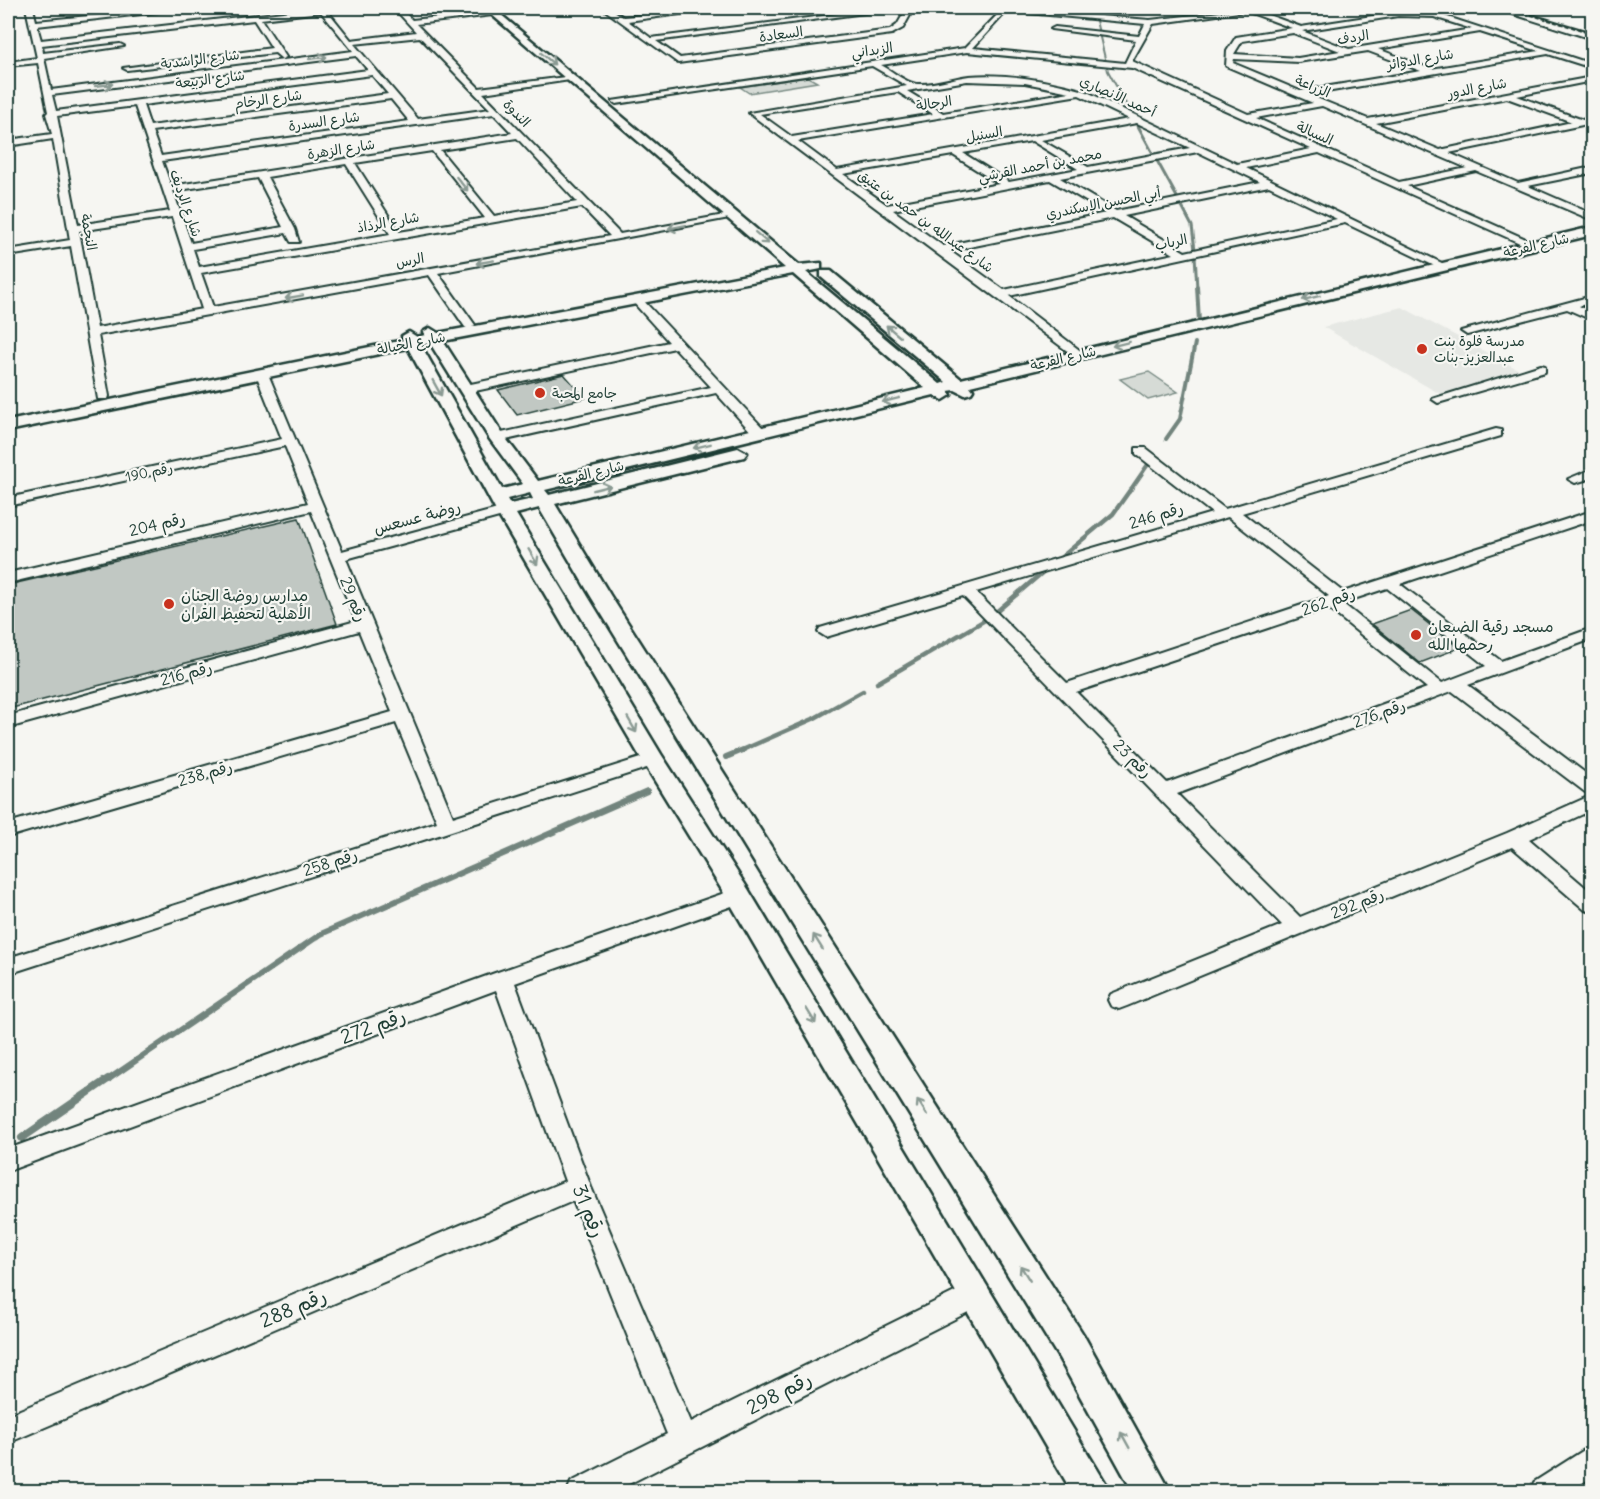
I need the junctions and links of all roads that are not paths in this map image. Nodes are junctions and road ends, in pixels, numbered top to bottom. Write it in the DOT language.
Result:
graph roads {
  1 [pos="30,8"];
  2 [pos="190,8"];
  3 [pos="397,8"];
  4 [pos="606,8"];
  5 [pos="720,8"];
  6 [pos="898,8"];
  7 [pos="910,8"];
  8 [pos="1003,8"];
  9 [pos="1248,8"];
  10 [pos="1413,8"];
  11 [pos="1499,8"];
  12 [pos="1522,8"];
  13 [pos="323,9"];
  14 [pos="496,9"];
  15 [pos="1068,11"];
  16 [pos="768,13"];
  17 [pos="1433,15"];
  18 [pos="256,18"];
  19 [pos="622,19"];
  20 [pos="411,22"];
  21 [pos="785,22"];
  22 [pos="1150,22"];
  23 [pos="33,24"];
  24 [pos="521,28"];
  25 [pos="1593,28"];
  26 [pos="1055,29"];
  27 [pos="1296,29"];
  28 [pos="1480,30"];
  29 [pos="116,34"];
  30 [pos="423,34"];
  31 [pos="1593,36"];
  32 [pos="1048,38"];
  33 [pos="1141,38"];
  34 [pos="650,40"];
  35 [pos="350,42"];
  36 [pos="818,42"];
  37 [pos="36,43"];
  38 [pos="120,46"];
  39 [pos="1041,47"];
  40 [pos="1368,48"];
  41 [pos="767,49"];
  42 [pos="277,50"];
  43 [pos="967,50"];
  44 [pos="1349,51"];
  45 [pos="1547,52"];
  46 [pos="359,53"];
  47 [pos="776,55"];
  48 [pos="1034,56"];
  49 [pos="1230,56"];
  50 [pos="39,58"];
  51 [pos="1052,58"];
  52 [pos="1593,60"];
  53 [pos="285,62"];
  54 [pos="1580,62"];
  55 [pos="872,63"];
  56 [pos="8,64"];
  57 [pos="1045,66"];
  58 [pos="1134,66"];
  59 [pos="1593,66"];
  60 [pos="793,67"];
  61 [pos="127,68"];
  62 [pos="1430,71"];
  63 [pos="374,72"];
  64 [pos="196,73"];
  65 [pos="802,73"];
  66 [pos="1038,74"];
  67 [pos="570,78"];
  68 [pos="1593,79"];
  69 [pos="132,82"];
  70 [pos="1032,83"];
  71 [pos="916,88"];
  72 [pos="900,90"];
  73 [pos="477,91"];
  74 [pos="46,93"];
  75 [pos="207,93"];
  76 [pos="1082,93"];
  77 [pos="1298,94"];
  78 [pos="394,96"];
  79 [pos="1509,96"];
  80 [pos="616,101"];
  81 [pos="344,102"];
  82 [pos="138,103"];
  83 [pos="1320,104"];
  84 [pos="351,111"];
  85 [pos="496,111"];
  86 [pos="753,113"];
  87 [pos="50,114"];
  88 [pos="942,116"];
  89 [pos="1247,117"];
  90 [pos="357,120"];
  91 [pos="1139,120"];
  92 [pos="1593,121"];
  93 [pos="415,122"];
  94 [pos="1367,122"];
  95 [pos="1582,123"];
  96 [pos="1593,127"];
  97 [pos="147,129"];
  98 [pos="364,129"];
  99 [pos="351,132"];
  100 [pos="519,135"];
  101 [pos="57,136"];
  102 [pos="1034,139"];
  103 [pos="790,140"];
  104 [pos="357,141"];
  105 [pos="8,143"];
  106 [pos="434,148"];
  107 [pos="363,149"];
  108 [pos="1201,150"];
  109 [pos="1321,150"];
  110 [pos="955,152"];
  111 [pos="1442,152"];
  112 [pos="370,158"];
  113 [pos="157,159"];
  114 [pos="349,161"];
  115 [pos="688,161"];
  116 [pos="1236,167"];
  117 [pos="1478,168"];
  118 [pos="1086,170"];
  119 [pos="1593,170"];
  120 [pos="833,172"];
  121 [pos="261,175"];
  122 [pos="1051,177"];
  123 [pos="1270,183"];
  124 [pos="1007,185"];
  125 [pos="1397,185"];
  126 [pos="1520,185"];
  127 [pos="167,189"];
  128 [pos="586,203"];
  129 [pos="884,208"];
  130 [pos="175,213"];
  131 [pos="1113,214"];
  132 [pos="735,216"];
  133 [pos="1593,217"];
  134 [pos="491,219"];
  135 [pos="1346,220"];
  136 [pos="73,229"];
  137 [pos="290,229"];
  138 [pos="1593,231"];
  139 [pos="396,236"];
  140 [pos="618,238"];
  141 [pos="1593,241"];
  142 [pos="75,242"];
  143 [pos="1533,246"];
  144 [pos="187,247"];
  145 [pos="941,250"];
  146 [pos="301,252"];
  147 [pos="8,253"];
  148 [pos="1183,255"];
  149 [pos="803,262"];
  150 [pos="1443,266"];
  151 [pos="195,271"];
  152 [pos="432,272"];
  153 [pos="763,272"];
  154 [pos="1002,294"];
  155 [pos="1593,299"];
  156 [pos="637,300"];
  157 [pos="1568,305"];
  158 [pos="209,312"];
  159 [pos="1593,317"];
  160 [pos="469,328"];
  161 [pos="1467,331"];
  162 [pos="91,333"];
  163 [pos="421,337"];
  164 [pos="677,344"];
  165 [pos="370,348"];
  166 [pos="1078,355"];
  167 [pos="935,366"];
  168 [pos="1541,369"];
  169 [pos="914,372"];
  170 [pos="262,374"];
  171 [pos="957,384"];
  172 [pos="466,389"];
  173 [pos="719,389"];
  174 [pos="936,389"];
  175 [pos="970,394"];
  176 [pos="103,396"];
  177 [pos="1438,399"];
  178 [pos="949,400"];
  179 [pos="8,414"];
  180 [pos="8,426"];
  181 [pos="759,432"];
  182 [pos="1496,433"];
  183 [pos="497,438"];
  184 [pos="290,441"];
  185 [pos="1141,451"];
  186 [pos="1593,473"];
  187 [pos="1575,479"];
  188 [pos="538,494"];
  189 [pos="8,502"];
  190 [pos="501,502"];
  191 [pos="316,504"];
  192 [pos="1227,513"];
  193 [pos="1593,515"];
  194 [pos="337,557"];
  195 [pos="8,578"];
  196 [pos="1387,581"];
  197 [pos="966,591"];
  198 [pos="1334,599"];
  199 [pos="365,624"];
  200 [pos="826,632"];
  201 [pos="1593,633"];
  202 [pos="1499,668"];
  203 [pos="1448,688"];
  204 [pos="1064,690"];
  205 [pos="402,715"];
  206 [pos="8,722"];
  207 [pos="653,760"];
  208 [pos="1593,787"];
  209 [pos="1165,791"];
  210 [pos="1593,802"];
  211 [pos="447,824"];
  212 [pos="8,830"];
  213 [pos="1514,838"];
  214 [pos="740,896"];
  215 [pos="1593,904"];
  216 [pos="1298,928"];
  217 [pos="8,966"];
  218 [pos="503,979"];
  219 [pos="1119,1000"];
  220 [pos="8,1160"];
  221 [pos="579,1187"];
  222 [pos="977,1294"];
  223 [pos="8,1429"];
  224 [pos="684,1440"];
  225 [pos="1593,1459"];
  226 [pos="581,1491"];
  227 [pos="1093,1491"];
  228 [pos="1153,1491"];
  229 [pos="1544,1491"];
  1 -- 23 [label="street, النجمة"];
  2 -- 23 [label="street"];
  3 -- 20 [label="street, الندوة"];
  4 -- 19 [label="street"];
  5 -- 19 [label="street"];
  6 -- 21 [label="street"];
  7 -- 36 [label="street, السعادة"];
  8 -- 15 [label="street"];
  8 -- 43 [label="street"];
  9 -- 22 [label="street"];
  9 -- 27 [label="street"];
  10 -- 17 [label="street"];
  11 -- 31 [label="main road"];
  12 -- 25 [label="main road"];
  13 -- 18 [label="street"];
  13 -- 35 [label="street"];
  14 -- 20 [label="street"];
  14 -- 24 [label="street"];
  14 -- 24 [label="street"];
  15 -- 22 [label="street"];
  15 -- 26 [label="street"];
  16 -- 21 [label="street"];
  17 -- 27 [label="street"];
  17 -- 28 [label="street"];
  18 -- 29 [label="street"];
  18 -- 42 [label="street"];
  19 -- 34 [label="street"];
  20 -- 30 [label="street, الندوة"];
  21 -- 34 [label="street"];
  21 -- 36 [label="street"];
  22 -- 33 [label="street"];
  23 -- 37 [label="street, النجمة"];
  24 -- 67 [label="street, one-way"];
  24 -- 80 [label="street"];
  26 -- 32 [label="street"];
  26 -- 33 [label="street"];
  27 -- 44 [label="street"];
  27 -- 49 [label="street"];
  28 -- 40 [label="street, الردف"];
  28 -- 45 [label="street"];
  29 -- 37 [label="street"];
  29 -- 38 [label="street"];
  30 -- 35 [label="street"];
  30 -- 73 [label="street, الندوة"];
  33 -- 58 [label="street"];
  34 -- 41 [label="street, السعادة"];
  35 -- 46 [label="street"];
  36 -- 41 [label="street, السعادة"];
  37 -- 50 [label="street, النجمة"];
  38 -- 50 [label="street"];
  38 -- 61 [label="street"];
  39 -- 48 [label="street"];
  40 -- 44 [label="street, الردف"];
  40 -- 62 [label="street"];
  41 -- 47 [label="street"];
  42 -- 53 [label="street"];
  42 -- 61 [label="street"];
  43 -- 48 [label="street, الزبداني"];
  43 -- 55 [label="street, الزبداني"];
  44 -- 49 [label="street, الردف"];
  45 -- 54 [label="street"];
  45 -- 62 [label="street, شارع الدوائر"];
  53 -- 46 [label="street, شارع الراشدية, one-way"];
  46 -- 63 [label="street"];
  48 -- 51 [label="street, الزبداني"];
  49 -- 77 [label="street, الزراعة"];
  50 -- 56 [label="street"];
  50 -- 74 [label="street, النجمة"];
  51 -- 57 [label="street"];
  51 -- 58 [label="street, الزبداني"];
  52 -- 54 [label="street"];
  53 -- 64 [label="street, شارع الراشدية"];
  54 -- 59 [label="street"];
  55 -- 65 [label="street, الزبداني"];
  55 -- 71 [label="street"];
  58 -- 89 [label="street, السبالة"];
  60 -- 65 [label="street"];
  61 -- 69 [label="street"];
  62 -- 77 [label="street, شارع الدوائر"];
  63 -- 75 [label="street, شارع الربيعة"];
  63 -- 78 [label="street"];
  64 -- 69 [label="street, شارع الراشدية"];
  64 -- 75 [label="street"];
  65 -- 80 [label="street, الزبداني"];
  66 -- 70 [label="street"];
  67 -- 73 [label="street"];
  67 -- 132 [label="street"];
  68 -- 79 [label="street, شارع الدور"];
  74 -- 69 [label="street, شارع الراشدية, one-way"];
  70 -- 71 [label="street, أحمد الأنصاري"];
  70 -- 76 [label="street, أحمد الأنصاري"];
  71 -- 72 [label="street, أحمد الأنصاري"];
  72 -- 86 [label="street, أحمد الأنصاري"];
  72 -- 88 [label="street"];
  73 -- 85 [label="street, الندوة"];
  74 -- 87 [label="street, النجمة"];
  75 -- 82 [label="street, شارع الربيعة"];
  76 -- 88 [label="street, الرحالة"];
  76 -- 91 [label="street, أحمد الأنصاري"];
  77 -- 83 [label="street, الزراعة"];
  78 -- 81 [label="street, شارع الرخام"];
  78 -- 93 [label="street"];
  79 -- 94 [label="street, شارع الدور"];
  79 -- 95 [label="street"];
  80 -- 115 [label="street"];
  81 -- 84 [label="street"];
  81 -- 97 [label="street, شارع الرخام"];
  82 -- 87 [label="street, شارع الربيعة"];
  82 -- 97 [label="street, شارع الرديف"];
  83 -- 89 [label="street"];
  83 -- 94 [label="street, الزراعة"];
  85 -- 93 [label="street, شارع السدرة"];
  85 -- 100 [label="street, الندوة"];
  86 -- 103 [label="street, شارع عبدالله بن حمد بن عتيق"];
  87 -- 101 [label="street, النجمة"];
  88 -- 103 [label="street, الرحالة"];
  89 -- 109 [label="street, السبالة"];
  90 -- 98 [label="street"];
  91 -- 102 [label="street, السنبل"];
  91 -- 108 [label="street, أحمد الأنصاري"];
  92 -- 95 [label="street"];
  93 -- 98 [label="street, شارع السدرة"];
  94 -- 111 [label="street, الزراعة"];
  95 -- 96 [label="street"];
  95 -- 111 [label="street"];
  97 -- 113 [label="street, شارع الرديف"];
  98 -- 99 [label="street, شارع السدرة"];
  99 -- 104 [label="street"];
  99 -- 113 [label="street, شارع السدرة"];
  100 -- 106 [label="street, شارع الزهرة"];
  100 -- 128 [label="street, الندوة"];
  101 -- 105 [label="street"];
  101 -- 136 [label="street, النجمة"];
  102 -- 110 [label="street, السنبل"];
  102 -- 118 [label="street"];
  103 -- 120 [label="street, شارع عبدالله بن حمد بن عتيق"];
  106 -- 112 [label="street, شارع الزهرة"];
  106 -- 134 [label="street, one-way"];
  107 -- 112 [label="street"];
  108 -- 116 [label="street, أحمد الأنصاري"];
  108 -- 118 [label="street, محمد بن أحمد القرشي"];
  109 -- 116 [label="street"];
  109 -- 125 [label="street, السبالة"];
  110 -- 120 [label="street, السنبل"];
  110 -- 124 [label="street"];
  111 -- 117 [label="street, الزراعة"];
  112 -- 114 [label="street, شارع الزهرة"];
  113 -- 127 [label="street, شارع الرديف"];
  114 -- 121 [label="street, شارع الزهرة"];
  114 -- 139 [label="street"];
  116 -- 123 [label="street, أحمد الأنصاري"];
  117 -- 125 [label="street"];
  117 -- 126 [label="street, الزراعة"];
  118 -- 122 [label="street, محمد بن أحمد القرشي"];
  119 -- 126 [label="street"];
  120 -- 129 [label="street, شارع عبدالله بن حمد بن عتيق"];
  121 -- 127 [label="street, شارع الزهرة"];
  121 -- 137 [label="street"];
  122 -- 124 [label="street, محمد بن أحمد القرشي"];
  122 -- 131 [label="street"];
  123 -- 131 [label="street, أبي الحسن الإسكندري"];
  123 -- 135 [label="street, أحمد الأنصاري"];
  124 -- 129 [label="street, محمد بن أحمد القرشي"];
  125 -- 143 [label="street, السبالة"];
  126 -- 133 [label="street, الزراعة"];
  127 -- 130 [label="street, شارع الرديف"];
  128 -- 134 [label="street, شارع الرذاذ"];
  128 -- 140 [label="street, الندوة"];
  129 -- 145 [label="street, شارع عبدالله بن حمد بن عتيق"];
  130 -- 136 [label="street"];
  130 -- 144 [label="street, شارع الرديف"];
  131 -- 145 [label="street, أبي الحسن الإسكندري"];
  131 -- 148 [label="street"];
  132 -- 140 [label="street, الرس, one-way"];
  132 -- 149 [label="street, one-way"];
  134 -- 139 [label="street, شارع الرذاذ"];
  135 -- 148 [label="street, الرباب"];
  135 -- 150 [label="street, أحمد الأنصاري"];
  136 -- 142 [label="street, النجمة"];
  137 -- 144 [label="street"];
  137 -- 146 [label="street"];
  138 -- 143 [label="street, شارع الفرعة"];
  139 -- 146 [label="street, شارع الرذاذ"];
  140 -- 152 [label="street, الرس, one-way"];
  141 -- 175 [label="street, شارع الفرعة"];
  142 -- 147 [label="street"];
  142 -- 162 [label="street, النجمة"];
  143 -- 150 [label="street, شارع الفرعة"];
  144 -- 151 [label="street, شارع الرديف"];
  145 -- 154 [label="street, شارع عبدالله بن حمد بن عتيق"];
  146 -- 151 [label="street, شارع الرذاذ"];
  148 -- 154 [label="street, الرباب"];
  149 -- 153 [label="street, شارع الخيالة"];
  167 -- 149 [label="street, one-way"];
  149 -- 169 [label="street"];
  150 -- 166 [label="street, شارع الفرعة, one-way"];
  151 -- 158 [label="street, شارع الرديف"];
  152 -- 158 [label="street, الرس, one-way"];
  152 -- 160 [label="street"];
  153 -- 156 [label="street, شارع الخيالة"];
  153 -- 160 [label="street, شارع الخيالة"];
  154 -- 166 [label="street, شارع عبدالله بن حمد بن عتيق"];
  155 -- 157 [label="street"];
  156 -- 160 [label="street, شارع الخيالة"];
  156 -- 164 [label="street"];
  157 -- 159 [label="street"];
  157 -- 161 [label="street"];
  158 -- 162 [label="street, الرس"];
  160 -- 163 [label="street, شارع الخيالة"];
  162 -- 176 [label="street, النجمة"];
  163 -- 165 [label="street, شارع الخيالة"];
  163 -- 172 [label="street"];
  163 -- 190 [label="street, one-way"];
  164 -- 172 [label="street"];
  164 -- 173 [label="street"];
  165 -- 170 [label="street, شارع الخيالة"];
  165 -- 176 [label="street, شارع الخيالة"];
  166 -- 171 [label="street, شارع الفرعة"];
  167 -- 169 [label="street"];
  167 -- 171 [label="street"];
  168 -- 177 [label="street"];
  169 -- 174 [label="street"];
  170 -- 180 [label="street, شارع الخيالة"];
  170 -- 184 [label="street, رقم 29"];
  171 -- 174 [label="street, شارع الفرعة"];
  171 -- 175 [label="street"];
  172 -- 183 [label="street"];
  173 -- 181 [label="street"];
  173 -- 183 [label="street"];
  174 -- 178 [label="street"];
  174 -- 181 [label="street, شارع الفرعة, one-way"];
  175 -- 178 [label="street, شارع الفرعة"];
  176 -- 179 [label="street, شارع الخيالة"];
  188 -- 178 [label="street, شارع الفرعة, one-way"];
  181 -- 188 [label="street, شارع الفرعة, one-way"];
  182 -- 192 [label="street, رقم 246"];
  183 -- 188 [label="street"];
  184 -- 189 [label="street, رقم 190"];
  184 -- 191 [label="street, رقم 29"];
  185 -- 192 [label="street"];
  186 -- 187 [label="street"];
  188 -- 190 [label="street"];
  188 -- 190 [label="street"];
  228 -- 188 [label="street, one-way"];
  190 -- 194 [label="street, روضة عسعس"];
  190 -- 207 [label="street, one-way"];
  191 -- 194 [label="street, رقم 29"];
  191 -- 195 [label="street, رقم 204"];
  192 -- 197 [label="street, رقم 246"];
  192 -- 198 [label="street"];
  193 -- 196 [label="street, رقم 262"];
  194 -- 199 [label="street, رقم 29"];
  196 -- 198 [label="street, رقم 262"];
  196 -- 202 [label="street"];
  197 -- 200 [label="street, رقم 246"];
  197 -- 204 [label="street, رقم 23"];
  198 -- 203 [label="street"];
  198 -- 204 [label="street, رقم 262"];
  199 -- 205 [label="street, رقم 29"];
  199 -- 206 [label="street, رقم 216"];
  201 -- 202 [label="street, رقم 276"];
  202 -- 203 [label="street, رقم 276"];
  203 -- 208 [label="street"];
  203 -- 209 [label="street, رقم 276"];
  204 -- 209 [label="street, رقم 23"];
  205 -- 211 [label="street, رقم 29"];
  205 -- 212 [label="street, رقم 238"];
  207 -- 211 [label="street, رقم 258"];
  207 -- 214 [label="street"];
  209 -- 216 [label="street, رقم 23"];
  210 -- 213 [label="street, رقم 292"];
  211 -- 217 [label="street, رقم 258"];
  213 -- 215 [label="street"];
  213 -- 216 [label="street, رقم 292"];
  214 -- 218 [label="street, رقم 272"];
  214 -- 222 [label="street, one-way"];
  216 -- 219 [label="street, رقم 292"];
  218 -- 220 [label="street, رقم 272"];
  218 -- 221 [label="street, رقم 31"];
  221 -- 223 [label="street, رقم 288"];
  221 -- 224 [label="street, رقم 31"];
  222 -- 224 [label="street, رقم 298"];
  222 -- 227 [label="street"];
  224 -- 226 [label="street, رقم 298"];
  225 -- 229 [label="street"];
}
